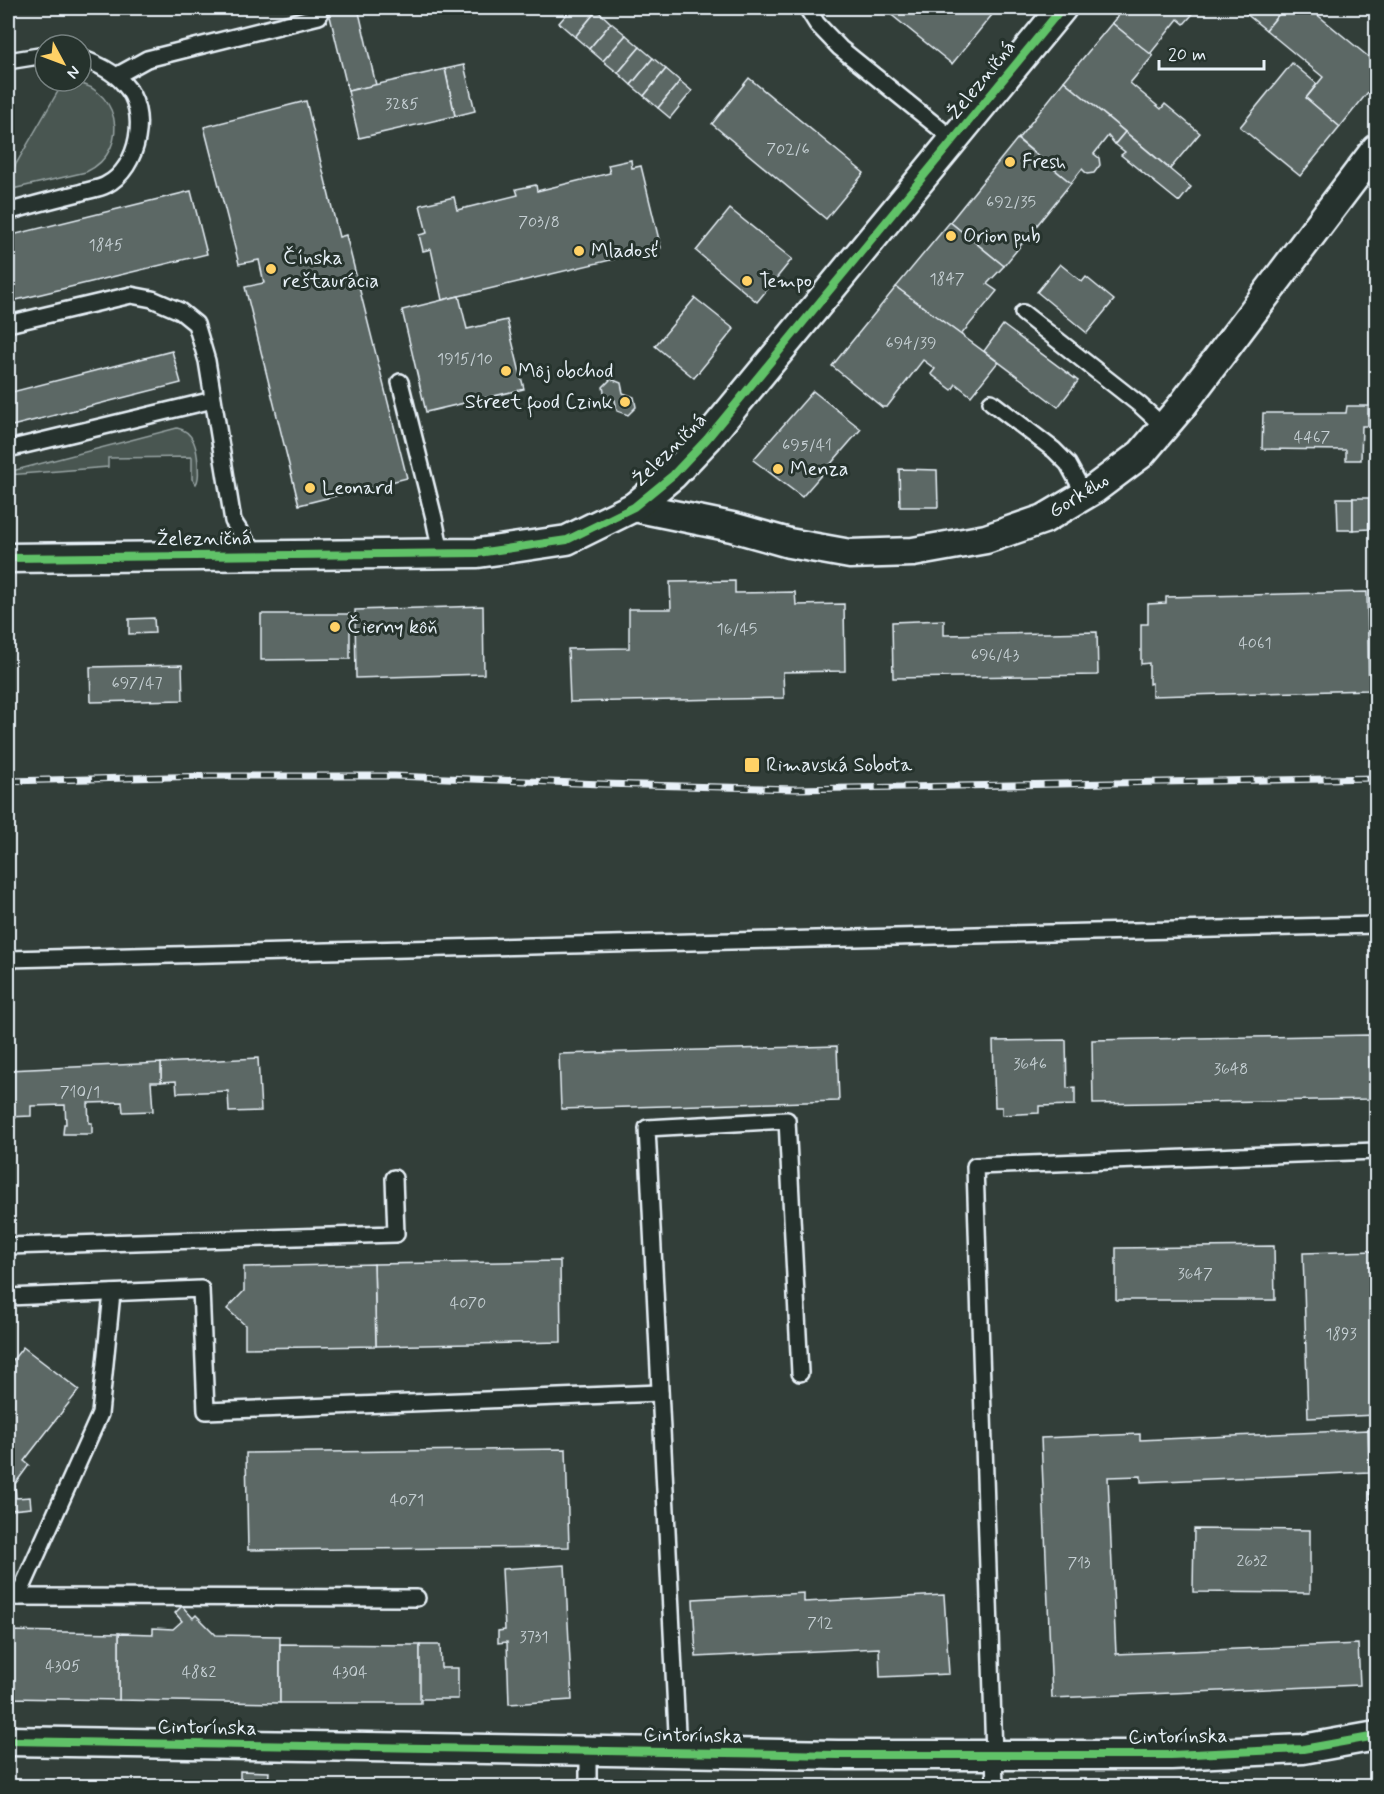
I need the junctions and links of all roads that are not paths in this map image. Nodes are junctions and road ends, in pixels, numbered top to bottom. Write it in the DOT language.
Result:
graph roads {
  1 [pos="807,8"];
  2 [pos="1062,8"];
  3 [pos="319,16"];
  4 [pos="33,57"];
  5 [pos="8,61"];
  6 [pos="93,62"];
  7 [pos="116,76"];
  8 [pos="954,140"];
  9 [pos="1377,149"];
  10 [pos="8,212"];
  11 [pos="1023,313"];
  12 [pos="8,324"];
  13 [pos="400,382"];
  14 [pos="213,400"];
  15 [pos="991,402"];
  16 [pos="1164,427"];
  17 [pos="8,449"];
  18 [pos="1085,495"];
  19 [pos="634,507"];
  20 [pos="441,553"];
  21 [pos="255,555"];
  22 [pos="8,558"];
  23 [pos="1377,925"];
  24 [pos="8,959"];
  25 [pos="1377,1151"];
  26 [pos="394,1178"];
  27 [pos="8,1246"];
  28 [pos="112,1293"];
  29 [pos="8,1297"];
  30 [pos="800,1373"];
  31 [pos="660,1394"];
  32 [pos="13,1597"];
  33 [pos="417,1598"];
  34 [pos="1377,1736"];
  35 [pos="8,1741"];
  36 [pos="588,1751"];
  37 [pos="678,1752"];
  38 [pos="994,1755"];
  39 [pos="588,1786"];
  40 [pos="995,1786"];
  1 -- 8 [label="lane"];
  2 -- 8 [label="street, Železničná"];
  3 -- 7 [label="lane"];
  4 -- 5 [label="lane"];
  6 -- 7 [label="lane"];
  7 -- 10 [label="lane"];
  8 -- 19 [label="street, Železničná"];
  9 -- 16 [label="street, Gorkého"];
  11 -- 16 [label="lane"];
  12 -- 14 [label="lane"];
  13 -- 20 [label="lane"];
  14 -- 17 [label="lane"];
  14 -- 21 [label="lane"];
  15 -- 18 [label="lane"];
  16 -- 18 [label="street, Gorkého"];
  18 -- 19 [label="street, Gorkého"];
  19 -- 20 [label="street, Železničná"];
  20 -- 21 [label="street, Železničná"];
  21 -- 22 [label="street, Železničná"];
  23 -- 24 [label="lane"];
  25 -- 38 [label="lane"];
  26 -- 27 [label="lane"];
  28 -- 29 [label="lane"];
  28 -- 31 [label="lane"];
  28 -- 32 [label="lane"];
  30 -- 31 [label="lane"];
  31 -- 37 [label="lane"];
  32 -- 33 [label="lane"];
  34 -- 38 [label="street, Cintorínska"];
  35 -- 36 [label="street, Cintorínska"];
  36 -- 37 [label="street, Cintorínska"];
  36 -- 39 [label="lane"];
  37 -- 38 [label="street, Cintorínska"];
  38 -- 40 [label="lane"];
}
